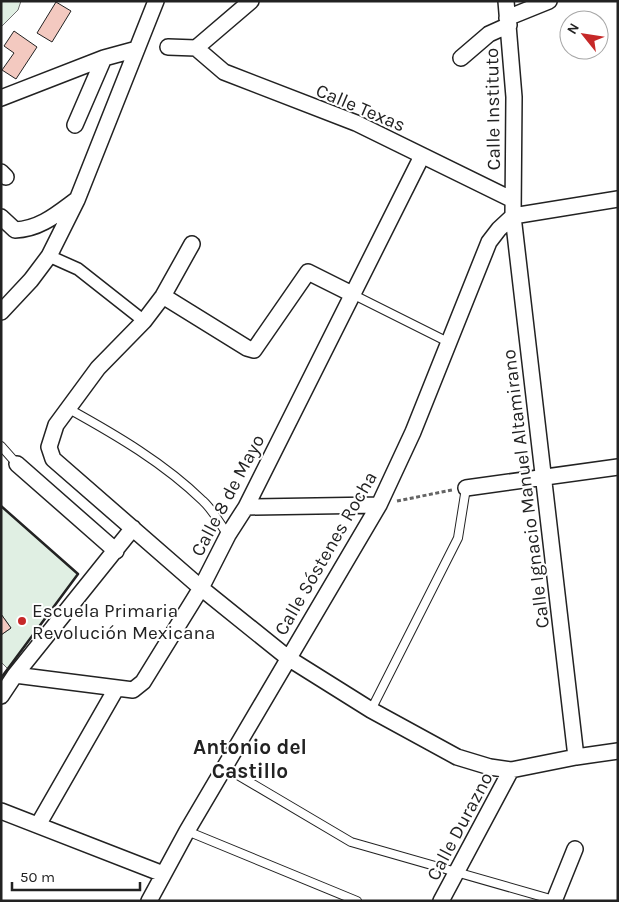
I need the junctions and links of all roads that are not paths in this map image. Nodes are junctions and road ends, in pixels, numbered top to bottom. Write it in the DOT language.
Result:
graph roads {
  1 [pos="156,1"];
  2 [pos="251,1"];
  3 [pos="506,1"];
  4 [pos="549,1"];
  5 [pos="508,22"];
  6 [pos="168,47"];
  7 [pos="196,48"];
  8 [pos="137,49"];
  9 [pos="104,58"];
  10 [pos="461,58"];
  11 [pos="1,98"];
  12 [pos="75,125"];
  13 [pos="422,156"];
  14 [pos="77,200"];
  15 [pos="513,200"];
  16 [pos="618,200"];
  17 [pos="513,216"];
  18 [pos="1,217"];
  19 [pos="192,244"];
  20 [pos="49,256"];
  21 [pos="352,294"];
  22 [pos="162,296"];
  23 [pos="1,312"];
  24 [pos="144,321"];
  25 [pos="448,342"];
  26 [pos="69,409"];
  27 [pos="1,446"];
  28 [pos="17,464"];
  29 [pos="618,467"];
  30 [pos="545,478"];
  31 [pos="466,488"];
  32 [pos="379,504"];
  33 [pos="246,507"];
  34 [pos="133,528"];
  35 [pos="228,535"];
  36 [pos="116,551"];
  37 [pos="201,588"];
  38 [pos="288,658"];
  39 [pos="14,675"];
  40 [pos="116,689"];
  41 [pos="1,696"];
  42 [pos="371,710"];
  43 [pos="618,751"];
  44 [pos="576,757"];
  45 [pos="224,767"];
  46 [pos="511,770"];
  47 [pos="1,811"];
  48 [pos="38,825"];
  49 [pos="187,831"];
  50 [pos="575,848"];
  51 [pos="163,874"];
  52 [pos="456,874"];
  53 [pos="554,900"];
  54 [pos="149,901"];
  55 [pos="357,901"];
  56 [pos="441,901"];
  1 -- 8 [label="street"];
  2 -- 7 [label="street"];
  3 -- 5 [label="street, Calle Instituto"];
  4 -- 5 [label="street"];
  5 -- 10 [label="street"];
  5 -- 15 [label="street, Calle Instituto"];
  6 -- 7 [label="street"];
  7 -- 13 [label="street, Calle Texas"];
  8 -- 9 [label="street"];
  8 -- 14 [label="street"];
  9 -- 11 [label="street"];
  9 -- 12 [label="street"];
  13 -- 15 [label="street, Calle Texas"];
  13 -- 21 [label="street, Calle 8 de Mayo"];
  14 -- 18 [label="street"];
  14 -- 20 [label="street"];
  15 -- 17 [label="street, Calle Instituto"];
  16 -- 17 [label="street"];
  17 -- 25 [label="street, Calle Sóstenes Rocha"];
  17 -- 30 [label="street, Calle Ignacio Manuel Altamirano"];
  19 -- 22 [label="street"];
  20 -- 23 [label="street"];
  20 -- 24 [label="street"];
  21 -- 22 [label="street"];
  21 -- 25 [label="lane"];
  21 -- 33 [label="street, Calle 8 de Mayo"];
  22 -- 24 [label="street"];
  24 -- 26 [label="street"];
  25 -- 32 [label="street, Calle Sóstenes Rocha"];
  26 -- 34 [label="street"];
  26 -- 35 [label="lane"];
  27 -- 28 [label="lane"];
  28 -- 36 [label="street"];
  29 -- 30 [label="street"];
  30 -- 31 [label="street"];
  30 -- 44 [label="street, Calle Ignacio Manuel Altamirano"];
  31 -- 42 [label="lane"];
  32 -- 33 [label="street"];
  32 -- 38 [label="street, Calle Sóstenes Rocha"];
  33 -- 35 [label="street, Calle 8 de Mayo"];
  34 -- 36 [label="street"];
  34 -- 37 [label="street"];
  35 -- 37 [label="street, Calle 8 de Mayo"];
  36 -- 39 [label="street"];
  37 -- 38 [label="street"];
  37 -- 40 [label="street, Calle 8 de Mayo"];
  38 -- 42 [label="street"];
  38 -- 45 [label="street, Calle Sóstenes Rocha"];
  39 -- 40 [label="street, Calle 8 de Mayo"];
  39 -- 41 [label="street"];
  40 -- 48 [label="street"];
  42 -- 46 [label="street"];
  43 -- 44 [label="street"];
  44 -- 46 [label="street"];
  45 -- 49 [label="street, Calle Sóstenes Rocha"];
  45 -- 52 [label="lane"];
  46 -- 52 [label="street, Calle Durazno"];
  47 -- 48 [label="street"];
  48 -- 51 [label="street"];
  49 -- 51 [label="street, Calle Sóstenes Rocha"];
  49 -- 55 [label="lane"];
  50 -- 53 [label="street"];
  51 -- 54 [label="street, Calle Sóstenes Rocha"];
  52 -- 53 [label="lane"];
  52 -- 56 [label="street, Calle Durazno"];
}
